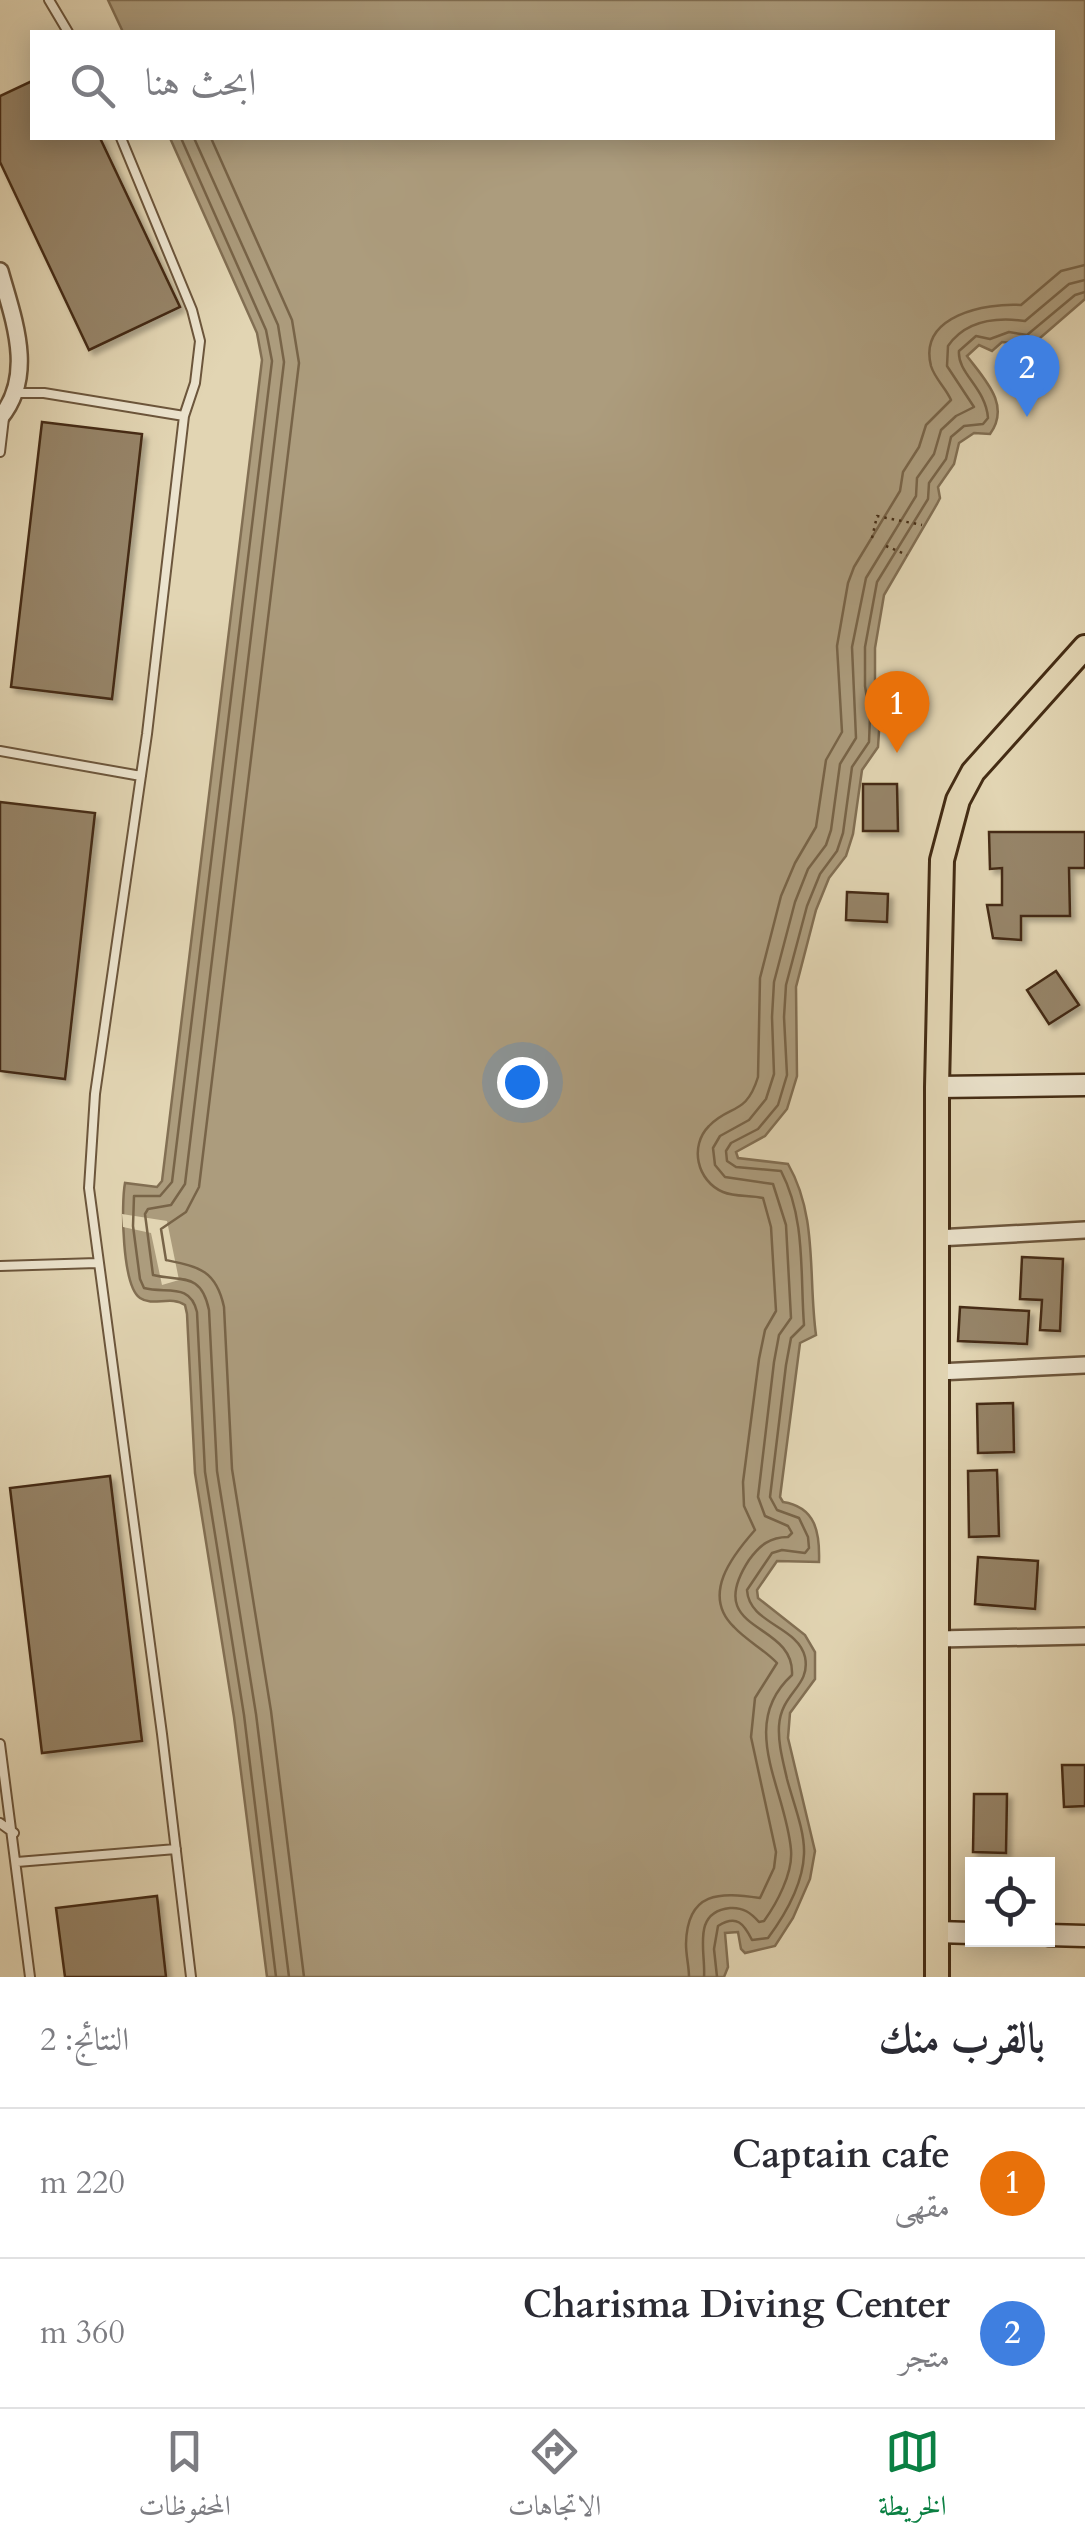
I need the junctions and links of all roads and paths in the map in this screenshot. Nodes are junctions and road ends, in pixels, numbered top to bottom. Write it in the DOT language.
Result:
graph roads {
  1 [pos="49,0"];
  2 [pos="67,30"];
  3 [pos="122,140"];
  4 [pos="0,271"];
  5 [pos="13,393"];
  6 [pos="2,416"];
  7 [pos="184,416"];
  8 [pos="0,452"];
  9 [pos="922,524"];
  10 [pos="872,538"];
  11 [pos="886,546"];
  12 [pos="908,555"];
  13 [pos="1082,657"];
  14 [pos="0,751"];
  15 [pos="141,776"];
  16 [pos="1085,1085"];
  17 [pos="937,1087"];
  18 [pos="1085,1230"];
  19 [pos="937,1238"];
  20 [pos="97,1263"];
  21 [pos="0,1266"];
  22 [pos="1085,1365"];
  23 [pos="938,1372"];
  24 [pos="1085,1636"];
  25 [pos="938,1639"];
  26 [pos="0,1744"];
  27 [pos="2,1764"];
  28 [pos="0,1823"];
  29 [pos="14,1832"];
  30 [pos="176,1849"];
  31 [pos="17,1862"];
  32 [pos="936,1932"];
  33 [pos="965,1933"];
  34 [pos="1055,1935"];
  35 [pos="1085,1936"];
  36 [pos="30,1977"];
  37 [pos="191,1977"];
  38 [pos="936,1977"];
  1 -- 2 [label="lane"];
  3 -- 7 [label="lane"];
  4 -- 5 [label="street"];
  5 -- 6 [label="street"];
  5 -- 7 [label="lane"];
  6 -- 8 [label="lane"];
  7 -- 15 [label="lane"];
  9 -- 10 [label="path"];
  11 -- 12 [label="path"];
  13 -- 17 [label="main road"];
  14 -- 15 [label="lane"];
  15 -- 20 [label="lane"];
  16 -- 17 [label="street"];
  17 -- 19 [label="main road"];
  18 -- 19 [label="street"];
  19 -- 23 [label="main road"];
  20 -- 21 [label="lane"];
  20 -- 30 [label="lane"];
  22 -- 23 [label="street"];
  23 -- 25 [label="main road"];
  24 -- 25 [label="street"];
  25 -- 32 [label="main road"];
  26 -- 27 [label="lane"];
  27 -- 29 [label="lane"];
  28 -- 29 [label="lane"];
  29 -- 31 [label="lane"];
  30 -- 31 [label="lane"];
  30 -- 37 [label="lane"];
  31 -- 36 [label="lane"];
  32 -- 33 [label="street"];
  32 -- 38 [label="main road"];
  34 -- 35 [label="street"];
}
